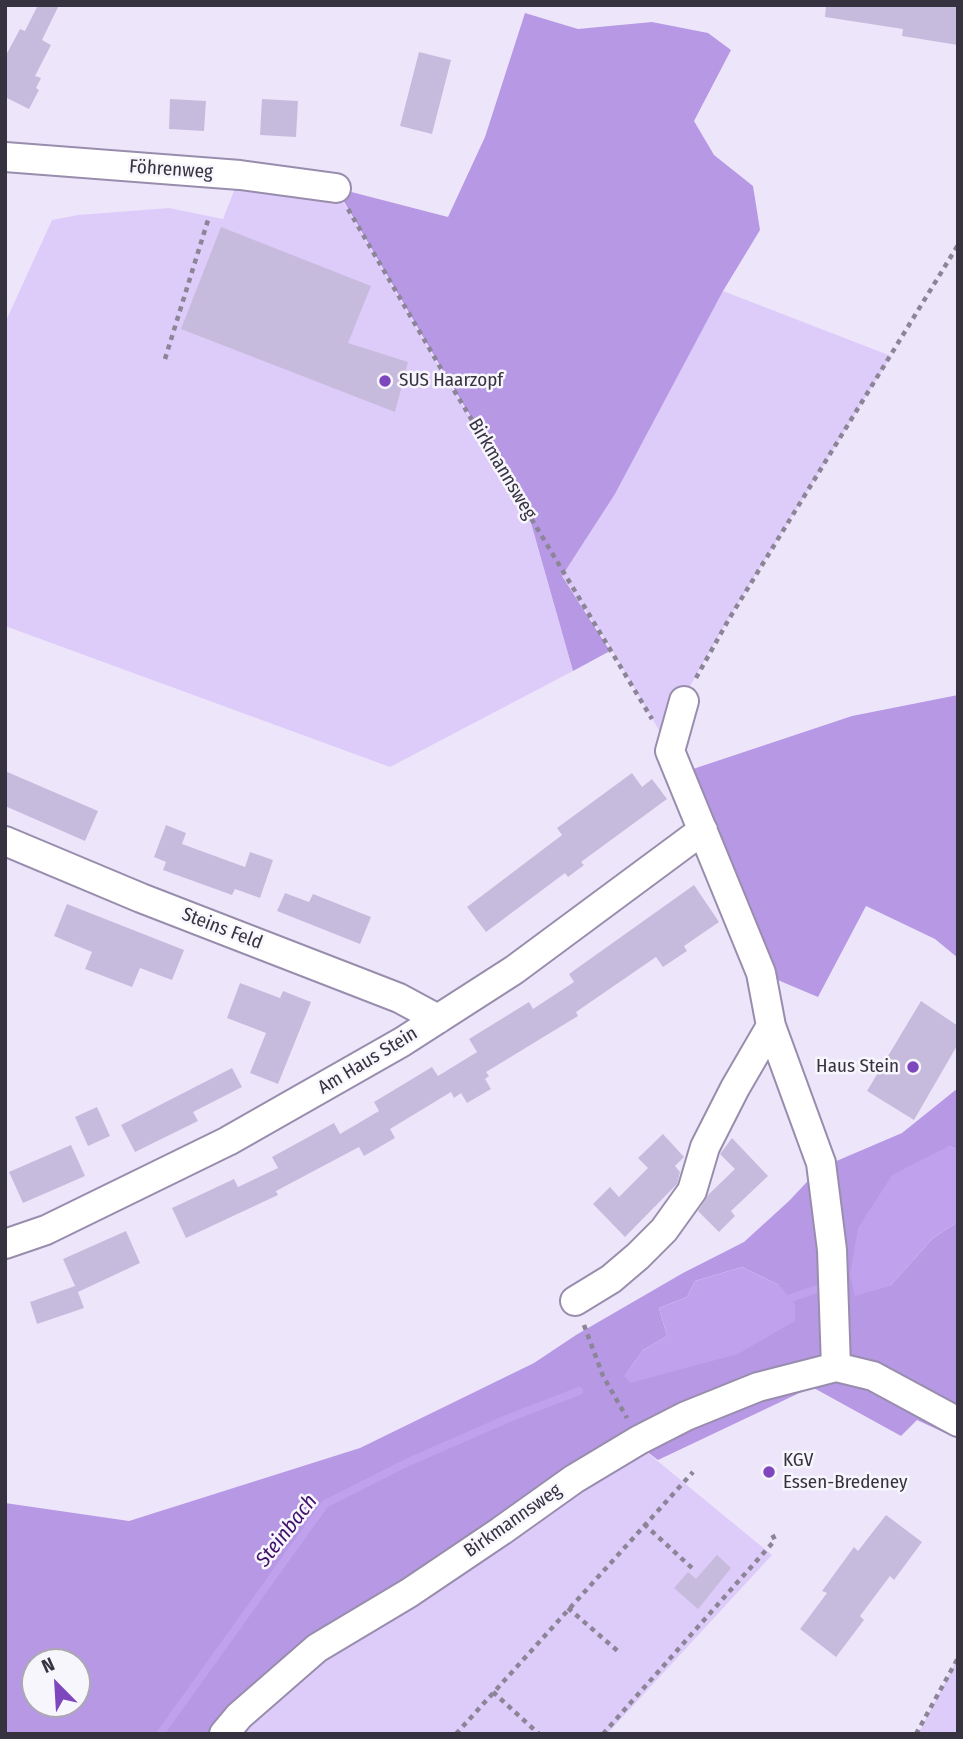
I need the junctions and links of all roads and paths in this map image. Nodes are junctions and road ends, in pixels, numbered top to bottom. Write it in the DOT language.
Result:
graph roads {
  1 [pos="5,157"];
  2 [pos="336,188"];
  3 [pos="208,220"];
  4 [pos="958,244"];
  5 [pos="165,359"];
  6 [pos="684,701"];
  7 [pos="670,751"];
  8 [pos="703,830"];
  9 [pos="5,841"];
  10 [pos="438,1019"];
  11 [pos="771,1026"];
  12 [pos="5,1244"];
  13 [pos="575,1301"];
  14 [pos="836,1367"];
  15 [pos="958,1422"];
  16 [pos="655,1438"];
  17 [pos="693,1472"];
  18 [pos="644,1524"];
  19 [pos="771,1532"];
  20 [pos="692,1568"];
  21 [pos="568,1608"];
  22 [pos="621,1653"];
  23 [pos="958,1658"];
  24 [pos="493,1692"];
  25 [pos="224,1734"];
  26 [pos="456,1734"];
  27 [pos="539,1734"];
  28 [pos="603,1734"];
  29 [pos="916,1734"];
  1 -- 2 [label="street, Föhrenweg"];
  2 -- 7 [label="path, Birkmannsweg"];
  3 -- 5 [label="path"];
  4 -- 6 [label="path"];
  6 -- 7 [label="street"];
  7 -- 8 [label="street"];
  8 -- 10 [label="street, Am Haus Stein"];
  8 -- 11 [label="street"];
  9 -- 10 [label="street, Steins Feld"];
  10 -- 12 [label="street, Am Haus Stein"];
  11 -- 13 [label="street"];
  11 -- 14 [label="street"];
  13 -- 16 [label="path"];
  14 -- 15 [label="street, Birkmannsweg"];
  14 -- 16 [label="street, Birkmannsweg"];
  16 -- 25 [label="street, Birkmannsweg"];
  17 -- 18 [label="path"];
  18 -- 20 [label="path"];
  18 -- 21 [label="path"];
  19 -- 28 [label="path"];
  21 -- 22 [label="path"];
  21 -- 24 [label="path"];
  23 -- 29 [label="path"];
  24 -- 26 [label="path"];
  24 -- 27 [label="path"];
}
